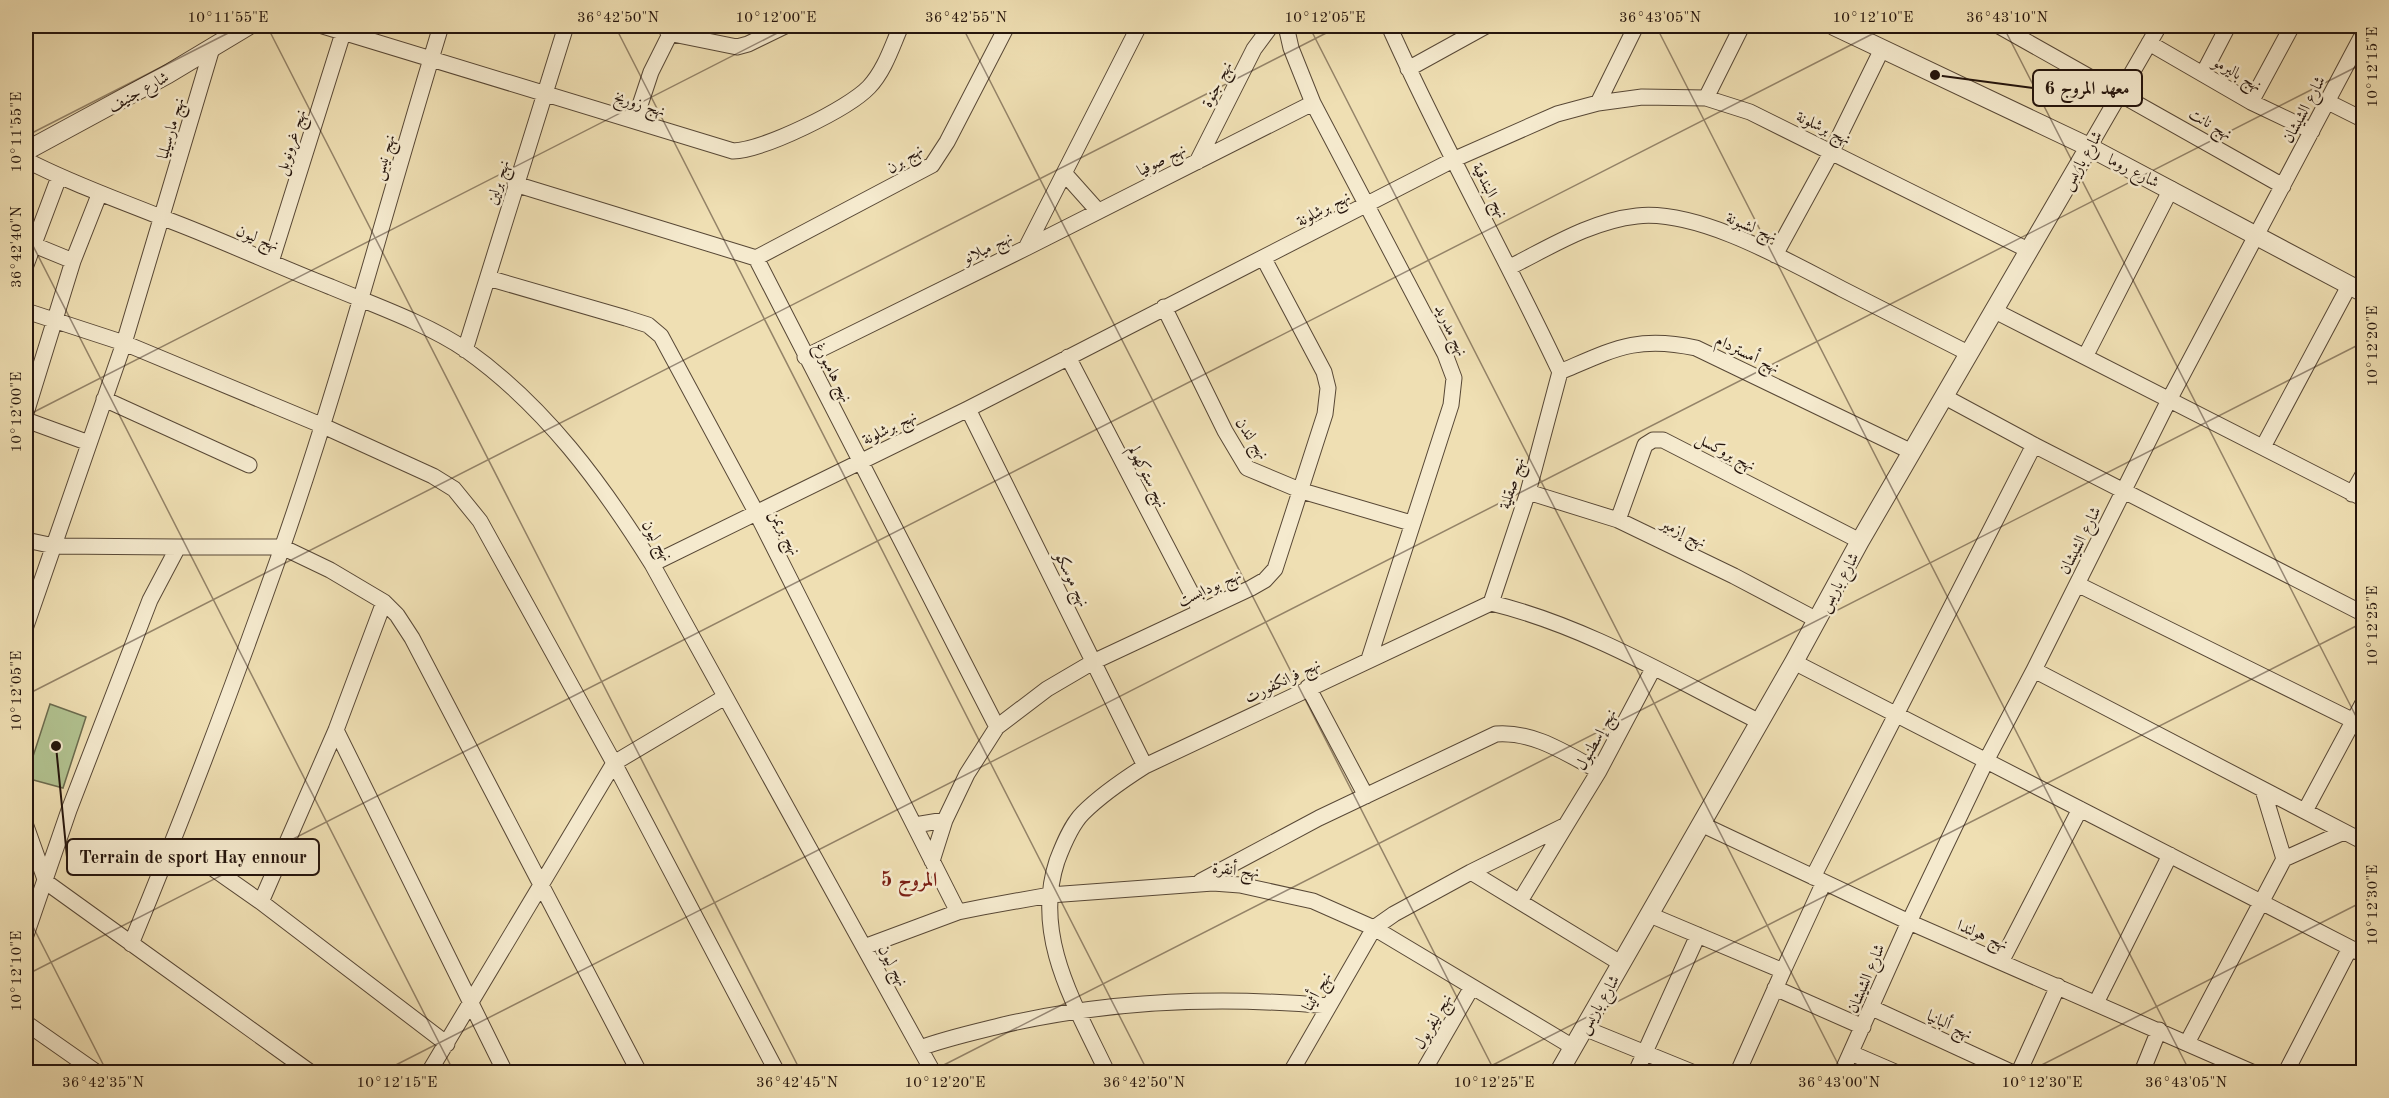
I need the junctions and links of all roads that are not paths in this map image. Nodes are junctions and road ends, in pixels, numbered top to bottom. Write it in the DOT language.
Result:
graph roads {
  1 [pos="248,26"];
  2 [pos="323,26"];
  3 [pos="441,26"];
  4 [pos="566,26"];
  5 [pos="785,26"];
  6 [pos="901,26"];
  7 [pos="1007,26"];
  8 [pos="1139,26"];
  9 [pos="1271,26"];
  10 [pos="1286,26"];
  11 [pos="1389,26"];
  12 [pos="1486,26"];
  13 [pos="1636,26"];
  14 [pos="1742,26"];
  15 [pos="1834,26"];
  16 [pos="1999,26"];
  17 [pos="2159,26"];
  18 [pos="2228,26"];
  19 [pos="2292,26"];
  20 [pos="671,29"];
  21 [pos="343,33"];
  22 [pos="2362,39"];
  23 [pos="2149,43"];
  24 [pos="212,48"];
  25 [pos="1882,49"];
  26 [pos="431,58"];
  27 [pos="1408,69"];
  28 [pos="2204,74"];
  29 [pos="2120,92"];
  30 [pos="544,93"];
  31 [pos="1706,98"];
  32 [pos="2251,102"];
  33 [pos="2328,102"];
  34 [pos="1313,103"];
  35 [pos="1598,103"];
  36 [pos="635,120"];
  37 [pos="2364,120"];
  38 [pos="2312,131"];
  39 [pos="2089,147"];
  40 [pos="26,151"];
  41 [pos="1832,151"];
  42 [pos="1455,159"];
  43 [pos="26,160"];
  44 [pos="1197,162"];
  45 [pos="1065,174"];
  46 [pos="59,177"];
  47 [pos="515,184"];
  48 [pos="2283,186"];
  49 [pos="2171,189"];
  50 [pos="99,195"];
  51 [pos="1366,206"];
  52 [pos="1098,211"];
  53 [pos="163,218"];
  54 [pos="2257,236"];
  55 [pos="34,245"];
  56 [pos="1026,248"];
  57 [pos="2028,250"];
  58 [pos="1775,255"];
  59 [pos="756,258"];
  60 [pos="1264,259"];
  61 [pos="73,261"];
  62 [pos="271,262"];
  63 [pos="26,265"];
  64 [pos="1510,267"];
  65 [pos="488,278"];
  66 [pos="2356,289"];
  67 [pos="360,299"];
  68 [pos="1164,307"];
  69 [pos="1994,310"];
  70 [pos="26,311"];
  71 [pos="53,322"];
  72 [pos="124,343"];
  73 [pos="465,350"];
  74 [pos="1968,353"];
  75 [pos="2086,355"];
  76 [pos="805,357"];
  77 [pos="1068,357"];
  78 [pos="1560,372"];
  79 [pos="1945,397"];
  80 [pos="104,399"];
  81 [pos="2169,400"];
  82 [pos="968,409"];
  83 [pos="26,413"];
  84 [pos="26,420"];
  85 [pos="321,425"];
  86 [pos="89,443"];
  87 [pos="2034,445"];
  88 [pos="2263,447"];
  89 [pos="1912,452"];
  90 [pos="860,462"];
  91 [pos="249,465"];
  92 [pos="2364,473"];
  93 [pos="1302,491"];
  94 [pos="2124,491"];
  95 [pos="1528,492"];
  96 [pos="2358,496"];
  97 [pos="756,513"];
  98 [pos="1618,520"];
  99 [pos="1412,523"];
  100 [pos="26,540"];
  101 [pos="1860,541"];
  102 [pos="54,546"];
  103 [pos="178,547"];
  104 [pos="282,547"];
  105 [pos="652,564"];
  106 [pos="2077,584"];
  107 [pos="384,602"];
  108 [pos="1491,603"];
  109 [pos="1200,610"];
  110 [pos="2364,614"];
  111 [pos="27,616"];
  112 [pos="1817,620"];
  113 [pos="1369,658"];
  114 [pos="1094,662"];
  115 [pos="1794,662"];
  116 [pos="1653,669"];
  117 [pos="2034,670"];
  118 [pos="1308,687"];
  119 [pos="725,697"];
  120 [pos="2364,700"];
  121 [pos="1896,713"];
  122 [pos="1760,722"];
  123 [pos="2358,724"];
  124 [pos="997,727"];
  125 [pos="336,730"];
  126 [pos="1986,761"];
  127 [pos="614,763"];
  128 [pos="1144,766"];
  129 [pos="1599,771"];
  130 [pos="2263,790"];
  131 [pos="1366,796"];
  132 [pos="2080,809"];
  133 [pos="2305,811"];
  134 [pos="945,820"];
  135 [pos="1701,824"];
  136 [pos="915,825"];
  137 [pos="1566,825"];
  138 [pos="26,826"];
  139 [pos="2344,832"];
  140 [pos="174,841"];
  141 [pos="2364,842"];
  142 [pos="2170,855"];
  143 [pos="2284,859"];
  144 [pos="932,861"];
  145 [pos="1471,872"];
  146 [pos="1818,880"];
  147 [pos="46,882"];
  148 [pos="542,883"];
  149 [pos="1196,884"];
  150 [pos="1050,895"];
  151 [pos="1520,901"];
  152 [pos="2261,901"];
  153 [pos="261,902"];
  154 [pos="958,912"];
  155 [pos="1650,915"];
  156 [pos="1908,922"];
  157 [pos="1374,928"];
  158 [pos="26,935"];
  159 [pos="1698,935"];
  160 [pos="130,944"];
  161 [pos="864,948"];
  162 [pos="2357,952"];
  163 [pos="2001,962"];
  164 [pos="1622,964"];
  165 [pos="1783,971"];
  166 [pos="2058,986"];
  167 [pos="1472,987"];
  168 [pos="1774,988"];
  169 [pos="2096,1003"];
  170 [pos="470,1004"];
  171 [pos="1329,1005"];
  172 [pos="1872,1008"];
  173 [pos="1078,1010"];
  174 [pos="26,1023"];
  175 [pos="1863,1027"];
  176 [pos="1584,1028"];
  177 [pos="2159,1030"];
  178 [pos="2187,1042"];
  179 [pos="447,1044"];
  180 [pos="1573,1047"];
  181 [pos="920,1048"];
  182 [pos="1645,1053"];
  183 [pos="1851,1053"];
  184 [pos="2224,1067"];
  185 [pos="96,1072"];
  186 [pos="310,1072"];
  187 [pos="429,1072"];
  188 [pos="505,1072"];
  189 [pos="639,1072"];
  190 [pos="777,1072"];
  191 [pos="933,1072"];
  192 [pos="1107,1072"];
  193 [pos="1291,1072"];
  194 [pos="1423,1072"];
  195 [pos="1559,1072"];
  196 [pos="1636,1072"];
  197 [pos="1692,1072"];
  198 [pos="1738,1072"];
  199 [pos="1842,1072"];
  200 [pos="1895,1072"];
  201 [pos="2012,1072"];
  202 [pos="2019,1072"];
  203 [pos="2142,1072"];
  204 [pos="2252,1072"];
  205 [pos="2286,1072"];
  1 -- 24 [label="street, شارع جنيف"];
  2 -- 21 [label="street, نهج زوريخ"];
  3 -- 26 [label="street, نهج نيس"];
  4 -- 30 [label="street, نهج برلين"];
  5 -- 20 [label="street"];
  6 -- 36 [label="street, نهج زوريخ"];
  7 -- 59 [label="street, نهج برن"];
  8 -- 45 [label="street, نهج ميلانو"];
  9 -- 44 [label="street, نهج جنوة"];
  10 -- 34 [label="street, نهج مدريد"];
  11 -- 27 [label="street, نهج البندقية"];
  12 -- 27 [label="street"];
  13 -- 35 [label="street"];
  14 -- 31 [label="street"];
  15 -- 25 [label="street, شارع روما"];
  16 -- 29 [label="street, نهج نانت"];
  17 -- 23 [label="street, شارع باريس"];
  18 -- 28 [label="street"];
  19 -- 32 [label="street"];
  20 -- 36 [label="street"];
  21 -- 26 [label="street, نهج زوريخ"];
  21 -- 62 [label="street, نهج غرونوبل"];
  22 -- 33 [label="street, شارع الشيشان"];
  23 -- 28 [label="street, نهج باليرمو"];
  23 -- 29 [label="street, شارع باريس"];
  24 -- 40 [label="street, شارع جنيف"];
  24 -- 53 [label="street, نهج مارسيليا"];
  25 -- 39 [label="street, شارع روما"];
  25 -- 41 [label="street"];
  26 -- 30 [label="street, نهج زوريخ"];
  26 -- 67 [label="street, نهج نيس"];
  27 -- 42 [label="street, نهج البندقية"];
  28 -- 32 [label="street, نهج باليرمو"];
  29 -- 39 [label="street, شارع باريس"];
  29 -- 48 [label="street, نهج نانت"];
  30 -- 36 [label="street, نهج زوريخ"];
  30 -- 47 [label="street, نهج برلين"];
  31 -- 35 [label="street, نهج برشلونة"];
  31 -- 41 [label="street, نهج برشلونة"];
  32 -- 38 [label="street, نهج باليرمو"];
  33 -- 37 [label="street"];
  33 -- 38 [label="street, شارع الشيشان"];
  34 -- 44 [label="street, نهج صوفيا"];
  34 -- 51 [label="street, نهج مدريد"];
  35 -- 42 [label="street, نهج برشلونة"];
  38 -- 48 [label="street, شارع الشيشان"];
  39 -- 49 [label="street, شارع روما"];
  39 -- 57 [label="street, شارع باريس"];
  41 -- 57 [label="street, نهج برشلونة"];
  41 -- 58 [label="street"];
  42 -- 51 [label="street, نهج برشلونة"];
  42 -- 64 [label="street, نهج البندقية"];
  43 -- 46 [label="street, نهج ليون"];
  44 -- 52 [label="street, نهج صوفيا"];
  45 -- 52 [label="street"];
  45 -- 56 [label="street, نهج ميلانو"];
  46 -- 50 [label="street, نهج ليون"];
  46 -- 55 [label="street"];
  47 -- 59 [label="street"];
  47 -- 65 [label="street, نهج برلين"];
  48 -- 54 [label="street, شارع الشيشان"];
  49 -- 54 [label="street, شارع روما"];
  49 -- 75 [label="street"];
  50 -- 53 [label="street, نهج ليون"];
  50 -- 61 [label="street"];
  51 -- 60 [label="street, نهج برشلونة"];
  51 -- 99 [label="street, نهج مدريد"];
  52 -- 56 [label="street, نهج صوفيا"];
  53 -- 62 [label="street, نهج ليون"];
  53 -- 72 [label="street, نهج مارسيليا"];
  54 -- 66 [label="street, شارع روما"];
  54 -- 81 [label="street, شارع الشيشان"];
  55 -- 61 [label="street"];
  55 -- 63 [label="street"];
  56 -- 76 [label="street, نهج ميلانو"];
  57 -- 69 [label="street, شارع باريس"];
  58 -- 64 [label="street, نهج لشبونة"];
  58 -- 74 [label="street, نهج لشبونة"];
  59 -- 76 [label="street, نهج هامبورغ"];
  60 -- 68 [label="street, نهج برشلونة"];
  60 -- 93 [label="street, نهج بودابست"];
  61 -- 71 [label="street"];
  62 -- 67 [label="street, نهج ليون"];
  64 -- 78 [label="street, نهج البندقية"];
  65 -- 73 [label="street, نهج برلين"];
  65 -- 97 [label="street, نهج بريمن"];
  66 -- 88 [label="street"];
  67 -- 73 [label="street, نهج ليون"];
  67 -- 85 [label="street, نهج نيس"];
  68 -- 77 [label="street, نهج برشلونة"];
  68 -- 93 [label="street, نهج لندن"];
  69 -- 74 [label="street, شارع باريس"];
  69 -- 75 [label="street"];
  70 -- 71 [label="street"];
  71 -- 72 [label="street"];
  71 -- 83 [label="street"];
  72 -- 80 [label="street, نهج مارسيليا"];
  72 -- 85 [label="street"];
  73 -- 105 [label="street, نهج ليون"];
  74 -- 79 [label="street, شارع باريس"];
  75 -- 81 [label="street"];
  76 -- 90 [label="street, نهج هامبورغ"];
  77 -- 82 [label="street, نهج برشلونة"];
  77 -- 109 [label="street, نهج ستوكهولم"];
  78 -- 89 [label="street, نهج أمستردام"];
  78 -- 95 [label="street, نهج صقلية"];
  79 -- 87 [label="street"];
  79 -- 89 [label="street, شارع باريس"];
  80 -- 86 [label="street, نهج مارسيليا"];
  80 -- 91 [label="street"];
  81 -- 88 [label="street"];
  81 -- 94 [label="street, شارع الشيشان"];
  82 -- 90 [label="street, نهج برشلونة"];
  82 -- 114 [label="street, نهج موسكو"];
  84 -- 86 [label="street"];
  85 -- 104 [label="street, نهج نيس"];
  85 -- 127 [label="street"];
  86 -- 102 [label="street, نهج مارسيليا"];
  87 -- 94 [label="street"];
  87 -- 121 [label="street"];
  88 -- 96 [label="street"];
  89 -- 101 [label="street, شارع باريس"];
  90 -- 97 [label="street, نهج برشلونة"];
  90 -- 124 [label="street, نهج هامبورغ"];
  92 -- 96 [label="street"];
  93 -- 99 [label="street, نهج لندن"];
  93 -- 109 [label="street, نهج بودابست"];
  94 -- 106 [label="street, شارع الشيشان"];
  94 -- 110 [label="street"];
  95 -- 98 [label="street, نهج إزمير"];
  95 -- 108 [label="street, نهج صقلية"];
  97 -- 105 [label="street, نهج برشلونة"];
  97 -- 136 [label="street, نهج بريمن"];
  98 -- 101 [label="street, نهج بروكسل"];
  98 -- 112 [label="street, نهج إزمير"];
  99 -- 113 [label="street, نهج مدريد"];
  100 -- 102 [label="street"];
  101 -- 112 [label="street, شارع باريس"];
  102 -- 103 [label="street"];
  102 -- 111 [label="street, نهج مارسيليا"];
  103 -- 104 [label="street"];
  103 -- 147 [label="street"];
  104 -- 107 [label="street"];
  104 -- 140 [label="street, نهج نيس"];
  105 -- 119 [label="street, نهج ليون"];
  106 -- 117 [label="street, شارع الشيشان"];
  106 -- 123 [label="street"];
  107 -- 125 [label="street"];
  107 -- 148 [label="street"];
  108 -- 113 [label="street, نهج فرانكفورت"];
  108 -- 116 [label="street"];
  109 -- 114 [label="street, نهج بودابست"];
  112 -- 115 [label="street, شارع باريس"];
  113 -- 118 [label="street, نهج فرانكفورت"];
  114 -- 124 [label="street, نهج بودابست"];
  114 -- 128 [label="street, نهج موسكو"];
  115 -- 121 [label="street"];
  115 -- 122 [label="street, شارع باريس"];
  116 -- 122 [label="street"];
  116 -- 129 [label="street, نهج إسطنبول"];
  117 -- 126 [label="street, شارع الشيشان"];
  117 -- 130 [label="street"];
  118 -- 128 [label="street, نهج فرانكفورت"];
  118 -- 131 [label="street"];
  119 -- 127 [label="street"];
  119 -- 161 [label="street, نهج ليون"];
  120 -- 123 [label="street"];
  121 -- 126 [label="street"];
  121 -- 146 [label="street"];
  122 -- 135 [label="street, شارع باريس"];
  123 -- 133 [label="street"];
  124 -- 134 [label="street, نهج بودابست"];
  125 -- 153 [label="street"];
  125 -- 170 [label="street"];
  126 -- 132 [label="street"];
  126 -- 156 [label="street, شارع الشيشان"];
  127 -- 148 [label="street"];
  127 -- 190 [label="street"];
  128 -- 150 [label="street, نهج فرانكفورت"];
  129 -- 131 [label="street"];
  129 -- 137 [label="street, نهج إسطنبول"];
  130 -- 133 [label="street"];
  130 -- 143 [label="street"];
  131 -- 149 [label="street"];
  132 -- 142 [label="street"];
  132 -- 163 [label="street"];
  133 -- 139 [label="street"];
  134 -- 136 [label="street"];
  134 -- 144 [label="street, نهج بودابست"];
  135 -- 146 [label="street, نهج هولندا"];
  135 -- 155 [label="street, شارع باريس"];
  136 -- 144 [label="street, نهج بريمن"];
  137 -- 145 [label="street"];
  137 -- 151 [label="street, نهج إسطنبول"];
  138 -- 147 [label="street"];
  139 -- 141 [label="street"];
  139 -- 143 [label="street"];
  140 -- 153 [label="street"];
  140 -- 160 [label="street, نهج نيس"];
  142 -- 152 [label="street"];
  142 -- 169 [label="street"];
  143 -- 152 [label="street"];
  144 -- 154 [label="street, نهج بريمن"];
  145 -- 151 [label="street"];
  145 -- 157 [label="street"];
  146 -- 156 [label="street, نهج هولندا"];
  146 -- 165 [label="street"];
  147 -- 158 [label="street"];
  147 -- 160 [label="street"];
  148 -- 170 [label="street"];
  148 -- 189 [label="street"];
  149 -- 150 [label="street, نهج أنقرة"];
  149 -- 157 [label="street, نهج أنقرة"];
  150 -- 154 [label="street, نهج أنقرة"];
  150 -- 173 [label="street, نهج فرانكفورت"];
  151 -- 164 [label="street"];
  152 -- 162 [label="street"];
  152 -- 178 [label="street"];
  153 -- 179 [label="street"];
  154 -- 161 [label="street, نهج أنقرة"];
  155 -- 159 [label="street"];
  155 -- 164 [label="street, شارع باريس"];
  156 -- 163 [label="street, نهج هولندا"];
  156 -- 172 [label="street, شارع الشيشان"];
  157 -- 167 [label="street, نهج أنقرة"];
  157 -- 171 [label="street, نهج أثينا"];
  159 -- 165 [label="street"];
  159 -- 182 [label="street"];
  160 -- 186 [label="street"];
  161 -- 181 [label="street, نهج ليون"];
  162 -- 205 [label="street"];
  163 -- 166 [label="street, نهج هولندا"];
  164 -- 176 [label="street, شارع باريس"];
  165 -- 168 [label="street"];
  166 -- 169 [label="street, نهج هولندا"];
  166 -- 202 [label="street"];
  167 -- 180 [label="street, نهج أنقرة"];
  167 -- 194 [label="street, نهج ليفربول"];
  168 -- 175 [label="street"];
  168 -- 198 [label="street"];
  169 -- 177 [label="street, نهج هولندا"];
  170 -- 179 [label="street"];
  170 -- 188 [label="street"];
  171 -- 173 [label="street"];
  171 -- 193 [label="street, نهج أثينا"];
  172 -- 175 [label="street, شارع الشيشان"];
  172 -- 201 [label="street, نهج ألبانيا"];
  173 -- 181 [label="street"];
  173 -- 192 [label="street, نهج فرانكفورت"];
  174 -- 185 [label="street"];
  175 -- 183 [label="street, شارع الشيشان"];
  176 -- 180 [label="street, شارع باريس"];
  176 -- 182 [label="street"];
  177 -- 178 [label="street, نهج هولندا"];
  177 -- 203 [label="street"];
  178 -- 184 [label="street, نهج هولندا"];
  179 -- 187 [label="street"];
  180 -- 195 [label="street, شارع باريس"];
  181 -- 191 [label="street, نهج ليون"];
  182 -- 196 [label="street"];
  182 -- 197 [label="street"];
  183 -- 199 [label="street, شارع الشيشان"];
  183 -- 200 [label="street"];
  184 -- 204 [label="street, نهج هولندا"];
}
